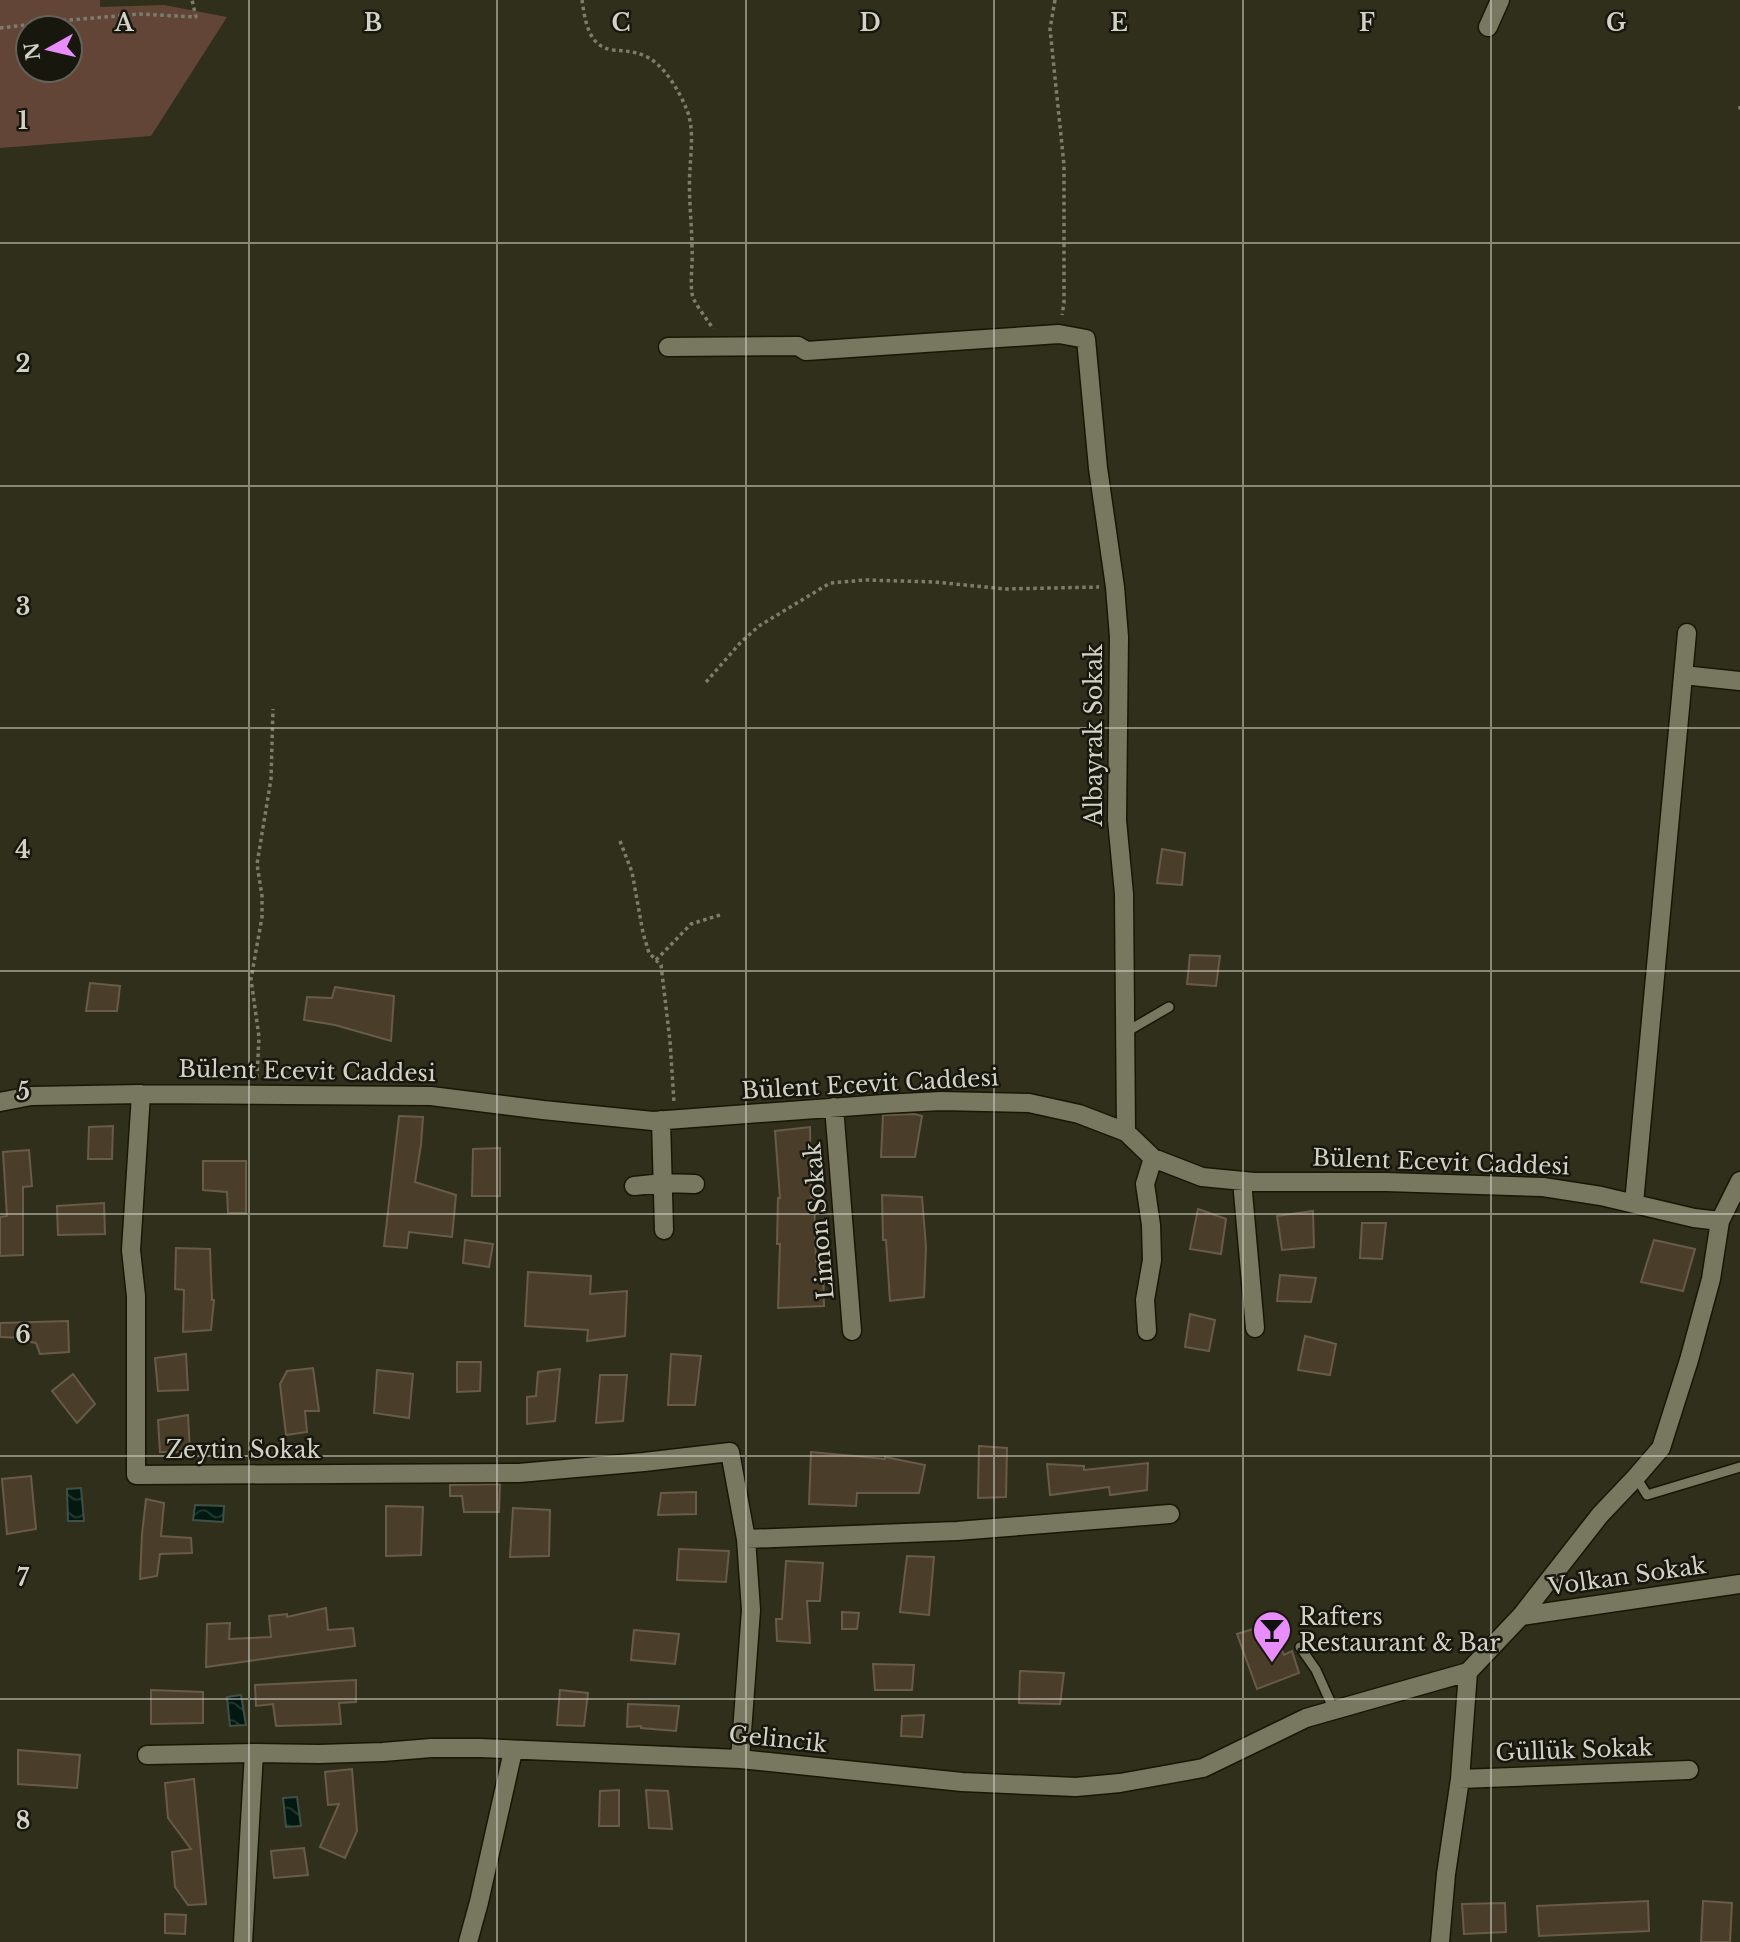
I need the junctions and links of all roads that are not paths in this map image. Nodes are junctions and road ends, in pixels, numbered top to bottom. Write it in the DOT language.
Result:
graph roads {
  1 [pos="1500,0"];
  2 [pos="1488,27"];
  3 [pos="668,347"];
  4 [pos="1687,634"];
  5 [pos="1683,675"];
  6 [pos="1740,681"];
  7 [pos="1169,1007"];
  8 [pos="1126,1032"];
  9 [pos="141,1094"];
  10 [pos="0,1102"];
  11 [pos="834,1107"];
  12 [pos="668,1120"];
  13 [pos="1126,1132"];
  14 [pos="1153,1158"];
  15 [pos="1242,1181"];
  16 [pos="1740,1181"];
  17 [pos="663,1183"];
  18 [pos="695,1184"];
  19 [pos="634,1186"];
  20 [pos="1634,1203"];
  21 [pos="1720,1220"];
  22 [pos="664,1230"];
  23 [pos="1255,1328"];
  24 [pos="852,1331"];
  25 [pos="1147,1331"];
  26 [pos="1740,1467"];
  27 [pos="1636,1477"];
  28 [pos="1170,1514"];
  29 [pos="746,1539"];
  30 [pos="1740,1584"];
  31 [pos="1521,1616"];
  32 [pos="1300,1647"];
  33 [pos="1468,1672"];
  34 [pos="1334,1710"];
  35 [pos="513,1751"];
  36 [pos="254,1753"];
  37 [pos="147,1755"];
  38 [pos="740,1759"];
  39 [pos="1689,1770"];
  40 [pos="1460,1779"];
  41 [pos="243,1942"];
  42 [pos="468,1942"];
  43 [pos="1440,1942"];
  1 -- 2 [label="street"];
  3 -- 8 [label="street, Albayrak Sokak"];
  4 -- 5 [label="street"];
  5 -- 6 [label="street"];
  5 -- 20 [label="street"];
  7 -- 8 [label="lane"];
  8 -- 13 [label="street, Albayrak Sokak"];
  9 -- 10 [label="street, Bülent Ecevit Caddesi"];
  9 -- 12 [label="street, Bülent Ecevit Caddesi"];
  9 -- 29 [label="street, Zeytin Sokak"];
  11 -- 12 [label="street, Bülent Ecevit Caddesi"];
  11 -- 13 [label="street, Bülent Ecevit Caddesi"];
  11 -- 24 [label="street, Limon Sokak"];
  12 -- 17 [label="street"];
  13 -- 14 [label="street, Bülent Ecevit Caddesi"];
  14 -- 15 [label="street, Bülent Ecevit Caddesi"];
  14 -- 25 [label="street"];
  15 -- 20 [label="street, Bülent Ecevit Caddesi"];
  15 -- 23 [label="street"];
  16 -- 21 [label="street"];
  17 -- 18 [label="street"];
  17 -- 19 [label="street"];
  17 -- 22 [label="street"];
  20 -- 21 [label="street, Bülent Ecevit Caddesi"];
  21 -- 27 [label="street"];
  26 -- 27 [label="lane"];
  27 -- 31 [label="street"];
  28 -- 29 [label="street"];
  29 -- 38 [label="street"];
  30 -- 31 [label="street, Volkan Sokak"];
  31 -- 33 [label="street"];
  32 -- 34 [label="lane"];
  33 -- 34 [label="street, Gelincik"];
  33 -- 40 [label="street"];
  34 -- 38 [label="street, Gelincik"];
  35 -- 36 [label="street, Gelincik"];
  35 -- 38 [label="street, Gelincik"];
  35 -- 42 [label="street"];
  36 -- 37 [label="street, Gelincik"];
  36 -- 41 [label="street"];
  39 -- 40 [label="street, Güllük Sokak"];
  40 -- 43 [label="street"];
}
